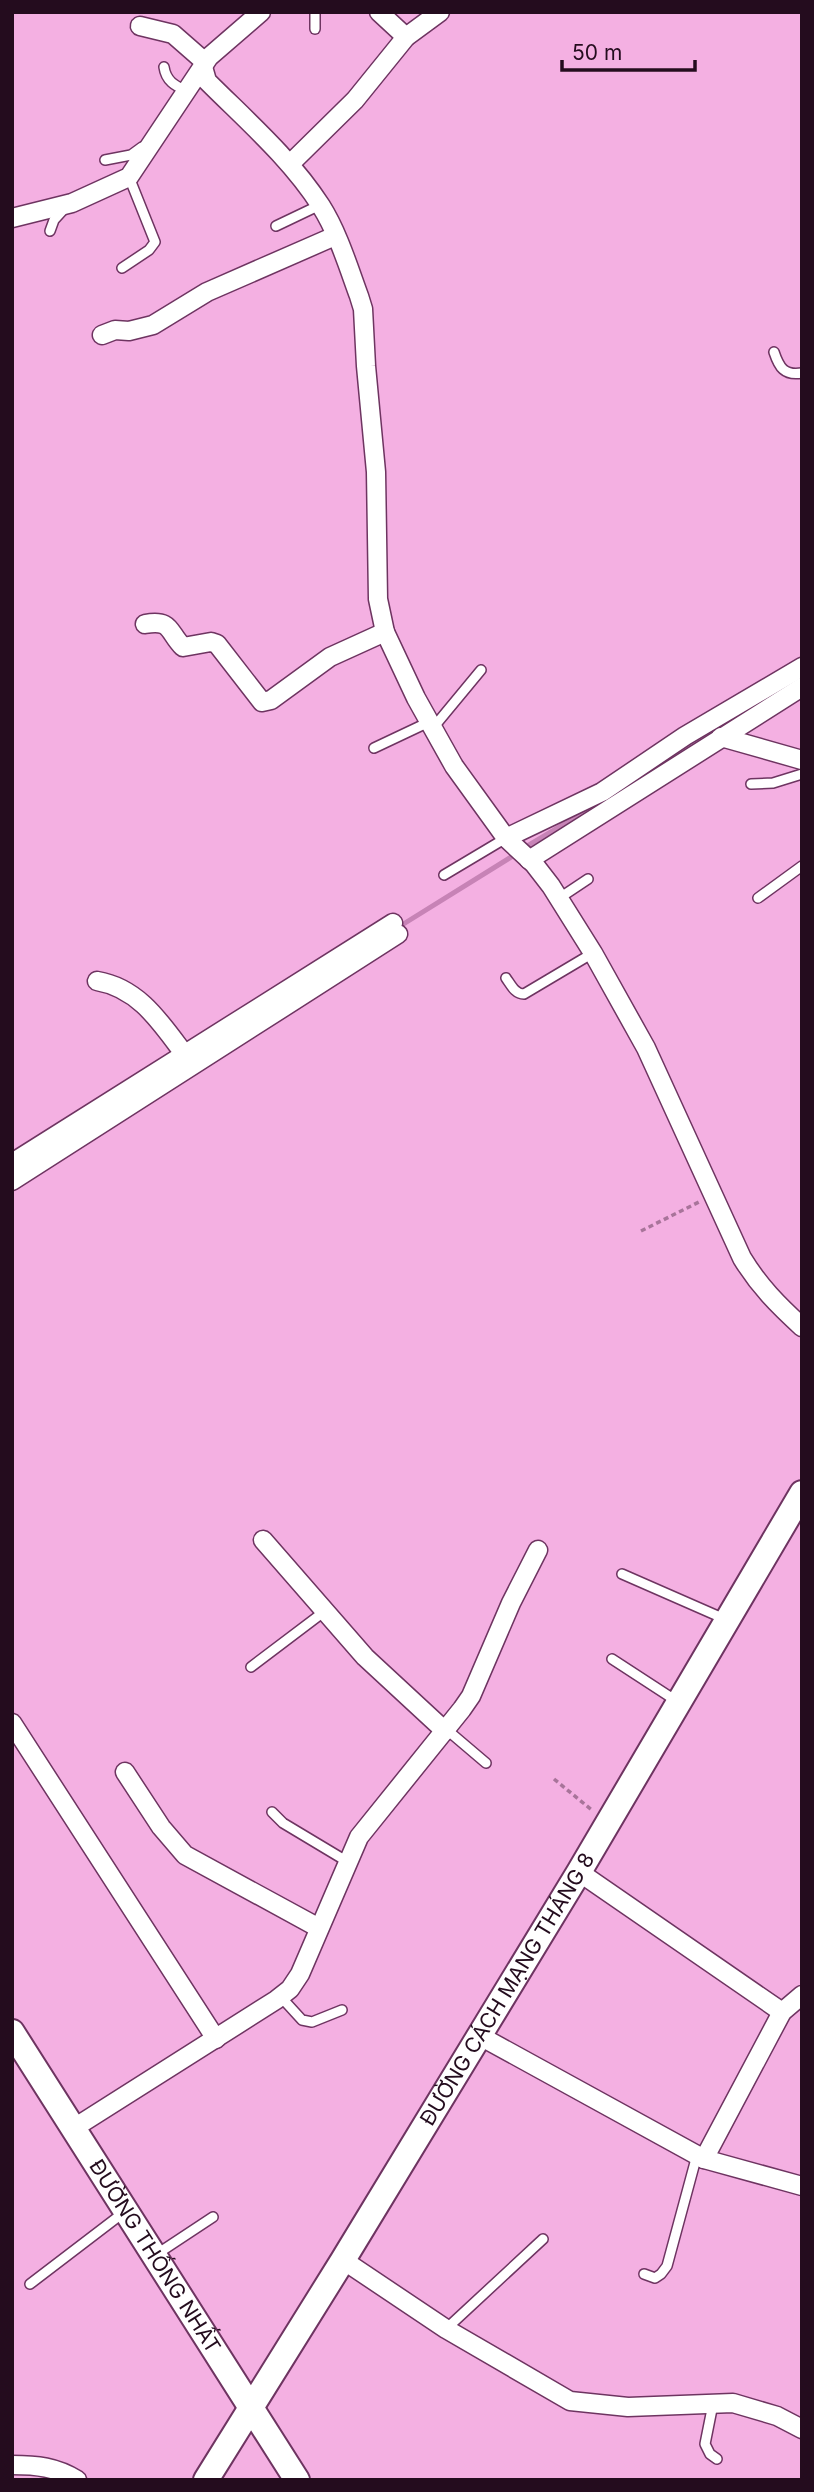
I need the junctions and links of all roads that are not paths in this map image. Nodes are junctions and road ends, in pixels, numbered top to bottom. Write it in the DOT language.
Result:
graph roads {
  1 [pos="261,12"];
  2 [pos="315,12"];
  3 [pos="379,12"];
  4 [pos="440,12"];
  5 [pos="140,26"];
  6 [pos="315,29"];
  7 [pos="405,37"];
  8 [pos="204,65"];
  9 [pos="164,67"];
  10 [pos="187,91"];
  11 [pos="156,136"];
  12 [pos="105,160"];
  13 [pos="290,164"];
  14 [pos="129,177"];
  15 [pos="72,203"];
  16 [pos="320,205"];
  17 [pos="12,218"];
  18 [pos="276,226"];
  19 [pos="50,231"];
  20 [pos="335,236"];
  21 [pos="122,268"];
  22 [pos="102,335"];
  23 [pos="774,352"];
  24 [pos="802,373"];
  25 [pos="145,624"];
  26 [pos="384,632"];
  27 [pos="802,667"];
  28 [pos="481,670"];
  29 [pos="802,687"];
  30 [pos="431,725"];
  31 [pos="720,737"];
  32 [pos="374,748"];
  33 [pos="802,760"];
  34 [pos="802,774"];
  35 [pos="751,784"];
  36 [pos="518,850"];
  37 [pos="802,866"];
  38 [pos="444,875"];
  39 [pos="587,879"];
  40 [pos="758,898"];
  41 [pos="558,899"];
  42 [pos="593,953"];
  43 [pos="506,978"];
  44 [pos="97,981"];
  45 [pos="185,1055"];
  46 [pos="12,1163"];
  47 [pos="12,1181"];
  48 [pos="802,1327"];
  49 [pos="802,1493"];
  50 [pos="263,1539"];
  51 [pos="538,1550"];
  52 [pos="622,1574"];
  53 [pos="325,1611"];
  54 [pos="728,1621"];
  55 [pos="612,1659"];
  56 [pos="251,1667"];
  57 [pos="680,1703"];
  58 [pos="12,1723"];
  59 [pos="446,1730"];
  60 [pos="486,1763"];
  61 [pos="125,1772"];
  62 [pos="272,1812"];
  63 [pos="348,1862"];
  64 [pos="579,1872"];
  65 [pos="320,1928"];
  66 [pos="802,1995"];
  67 [pos="281,1997"];
  68 [pos="342,2010"];
  69 [pos="782,2011"];
  70 [pos="12,2032"];
  71 [pos="480,2036"];
  72 [pos="216,2039"];
  73 [pos="74,2128"];
  74 [pos="701,2157"];
  75 [pos="802,2186"];
  76 [pos="127,2210"];
  77 [pos="213,2217"];
  78 [pos="543,2239"];
  79 [pos="156,2255"];
  80 [pos="343,2260"];
  81 [pos="644,2274"];
  82 [pos="30,2284"];
  83 [pos="446,2329"];
  84 [pos="713,2402"];
  85 [pos="251,2406"];
  86 [pos="802,2429"];
  87 [pos="718,2459"];
  88 [pos="12,2465"];
  89 [pos="78,2480"];
  90 [pos="206,2480"];
  91 [pos="297,2480"];
  1 -- 8 [label="street"];
  2 -- 6 [label="lane"];
  3 -- 7 [label="street"];
  4 -- 7 [label="street"];
  5 -- 8 [label="street"];
  7 -- 13 [label="street"];
  8 -- 10 [label="street"];
  8 -- 13 [label="street"];
  9 -- 10 [label="lane"];
  10 -- 11 [label="street"];
  11 -- 12 [label="lane"];
  11 -- 14 [label="street"];
  13 -- 16 [label="street"];
  14 -- 15 [label="street"];
  14 -- 21 [label="lane"];
  15 -- 17 [label="street"];
  15 -- 19 [label="lane"];
  16 -- 18 [label="lane"];
  16 -- 20 [label="street"];
  20 -- 22 [label="street"];
  20 -- 26 [label="street"];
  23 -- 24 [label="lane"];
  25 -- 26 [label="street"];
  26 -- 30 [label="street"];
  27 -- 36 [label="street"];
  28 -- 30 [label="lane"];
  29 -- 31 [label="street"];
  30 -- 32 [label="lane"];
  30 -- 36 [label="street"];
  31 -- 33 [label="street"];
  31 -- 36 [label="street"];
  34 -- 35 [label="lane"];
  36 -- 38 [label="lane"];
  36 -- 41 [label="street"];
  37 -- 40 [label="lane"];
  39 -- 41 [label="lane"];
  41 -- 42 [label="street"];
  42 -- 43 [label="lane"];
  42 -- 48 [label="street"];
  44 -- 45 [label="street"];
  45 -- 46 [label="street"];
  45 -- 47 [label="street"];
  49 -- 54 [label="street, ĐƯỜNG CÁCH MẠNG THÁNG 8"];
  50 -- 53 [label="street"];
  51 -- 59 [label="street"];
  52 -- 54 [label="lane"];
  53 -- 56 [label="lane"];
  53 -- 59 [label="street"];
  54 -- 57 [label="street, ĐƯỜNG CÁCH MẠNG THÁNG 8"];
  55 -- 57 [label="lane"];
  57 -- 64 [label="street, ĐƯỜNG CÁCH MẠNG THÁNG 8"];
  58 -- 72 [label="street"];
  59 -- 60 [label="lane"];
  59 -- 63 [label="street"];
  61 -- 65 [label="street"];
  62 -- 63 [label="lane"];
  63 -- 65 [label="street"];
  64 -- 69 [label="street"];
  64 -- 71 [label="street, ĐƯỜNG CÁCH MẠNG THÁNG 8"];
  65 -- 67 [label="street"];
  66 -- 69 [label="street"];
  67 -- 68 [label="lane"];
  67 -- 72 [label="street"];
  69 -- 74 [label="street"];
  70 -- 73 [label="street, ĐƯỜNG THỐNG NHẤT"];
  71 -- 74 [label="street"];
  71 -- 80 [label="street, ĐƯỜNG CÁCH MẠNG THÁNG 8"];
  72 -- 73 [label="street"];
  73 -- 76 [label="street, ĐƯỜNG THỐNG NHẤT"];
  74 -- 75 [label="street"];
  74 -- 81 [label="lane"];
  76 -- 79 [label="street, ĐƯỜNG THỐNG NHẤT"];
  76 -- 82 [label="lane"];
  77 -- 79 [label="lane"];
  78 -- 83 [label="lane"];
  79 -- 85 [label="street, ĐƯỜNG THỐNG NHẤT"];
  80 -- 83 [label="street"];
  80 -- 85 [label="street, ĐƯỜNG CÁCH MẠNG THÁNG 8"];
  83 -- 84 [label="street"];
  84 -- 86 [label="street"];
  84 -- 87 [label="lane"];
  85 -- 90 [label="street, ĐƯỜNG CÁCH MẠNG THÁNG 8"];
  85 -- 91 [label="street, ĐƯỜNG THỐNG NHẤT"];
  88 -- 89 [label="street"];
}
